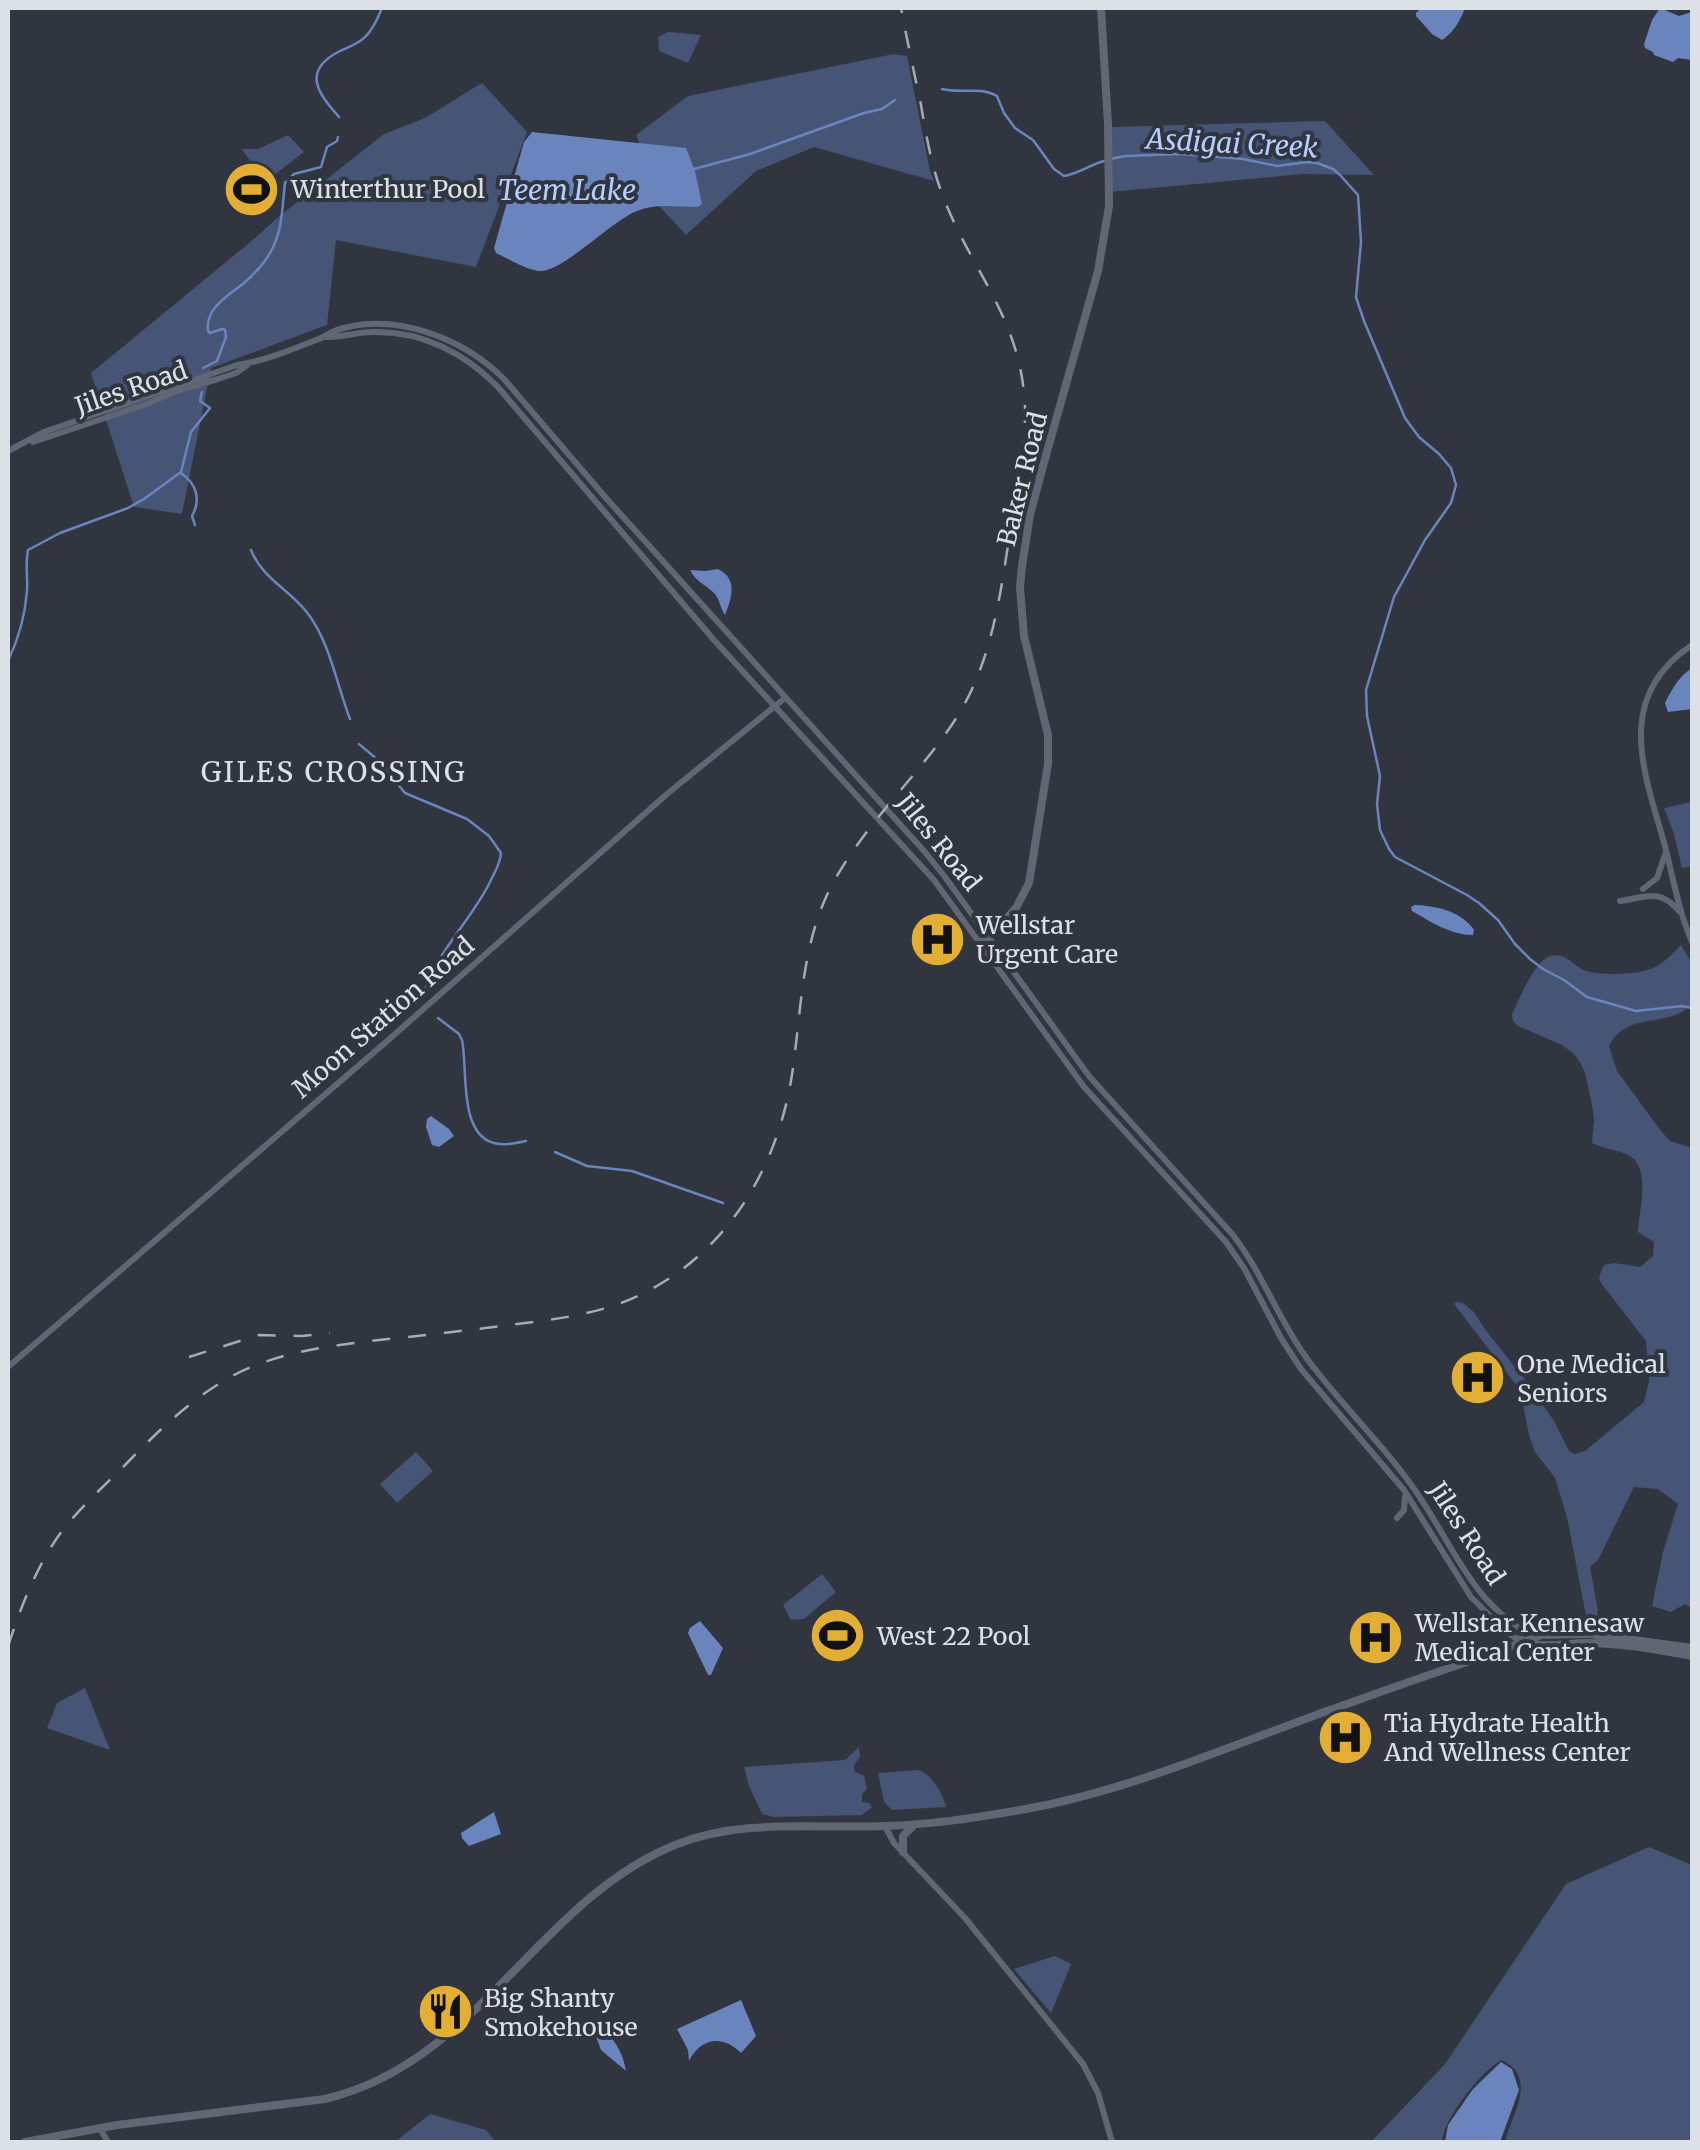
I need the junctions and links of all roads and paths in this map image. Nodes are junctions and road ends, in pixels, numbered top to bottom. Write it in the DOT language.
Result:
graph roads {
  1 [pos="1101,8"];
  2 [pos="324,338"];
  3 [pos="8,451"];
  4 [pos="1692,644"];
  5 [pos="785,698"];
  6 [pos="775,706"];
  7 [pos="1666,851"];
  8 [pos="1643,888"];
  9 [pos="1620,901"];
  10 [pos="1683,916"];
  11 [pos="984,939"];
  12 [pos="1692,942"];
  13 [pos="8,1367"];
  14 [pos="1404,1490"];
  15 [pos="1397,1518"];
  16 [pos="1502,1628"];
  17 [pos="1522,1643"];
  18 [pos="1506,1648"];
  19 [pos="1692,1648"];
  20 [pos="1692,1656"];
  21 [pos="916,1824"];
  22 [pos="885,1826"];
  23 [pos="902,1852"];
  24 [pos="98,2128"];
  25 [pos="24,2142"];
  26 [pos="108,2142"];
  27 [pos="1112,2142"];
  1 -- 11 [label="main road, Baker Road"];
  2 -- 3 [label="street, Jiles Road"];
  2 -- 5 [label="street, Jiles Road"];
  2 -- 6 [label="street, Jiles Road"];
  4 -- 7 [label="street"];
  5 -- 6 [label="street, Moon Station Road"];
  5 -- 11 [label="street, Jiles Road"];
  6 -- 11 [label="street, Jiles Road"];
  6 -- 13 [label="street, Moon Station Road"];
  7 -- 8 [label="street"];
  7 -- 10 [label="street"];
  9 -- 10 [label="street"];
  10 -- 12 [label="street"];
  11 -- 14 [label="street, Jiles Road"];
  11 -- 17 [label="street, Jiles Road"];
  14 -- 15 [label="street"];
  14 -- 16 [label="street, Jiles Road"];
  16 -- 17 [label="street, Jiles Road"];
  16 -- 18 [label="street"];
  17 -- 18 [label="main road"];
  17 -- 19 [label="main road"];
  17 -- 20 [label="main road"];
  18 -- 21 [label="main road"];
  21 -- 22 [label="main road"];
  21 -- 23 [label="main road"];
  22 -- 23 [label="street"];
  22 -- 24 [label="main road"];
  23 -- 27 [label="street"];
  24 -- 25 [label="main road"];
  24 -- 26 [label="street"];
}
